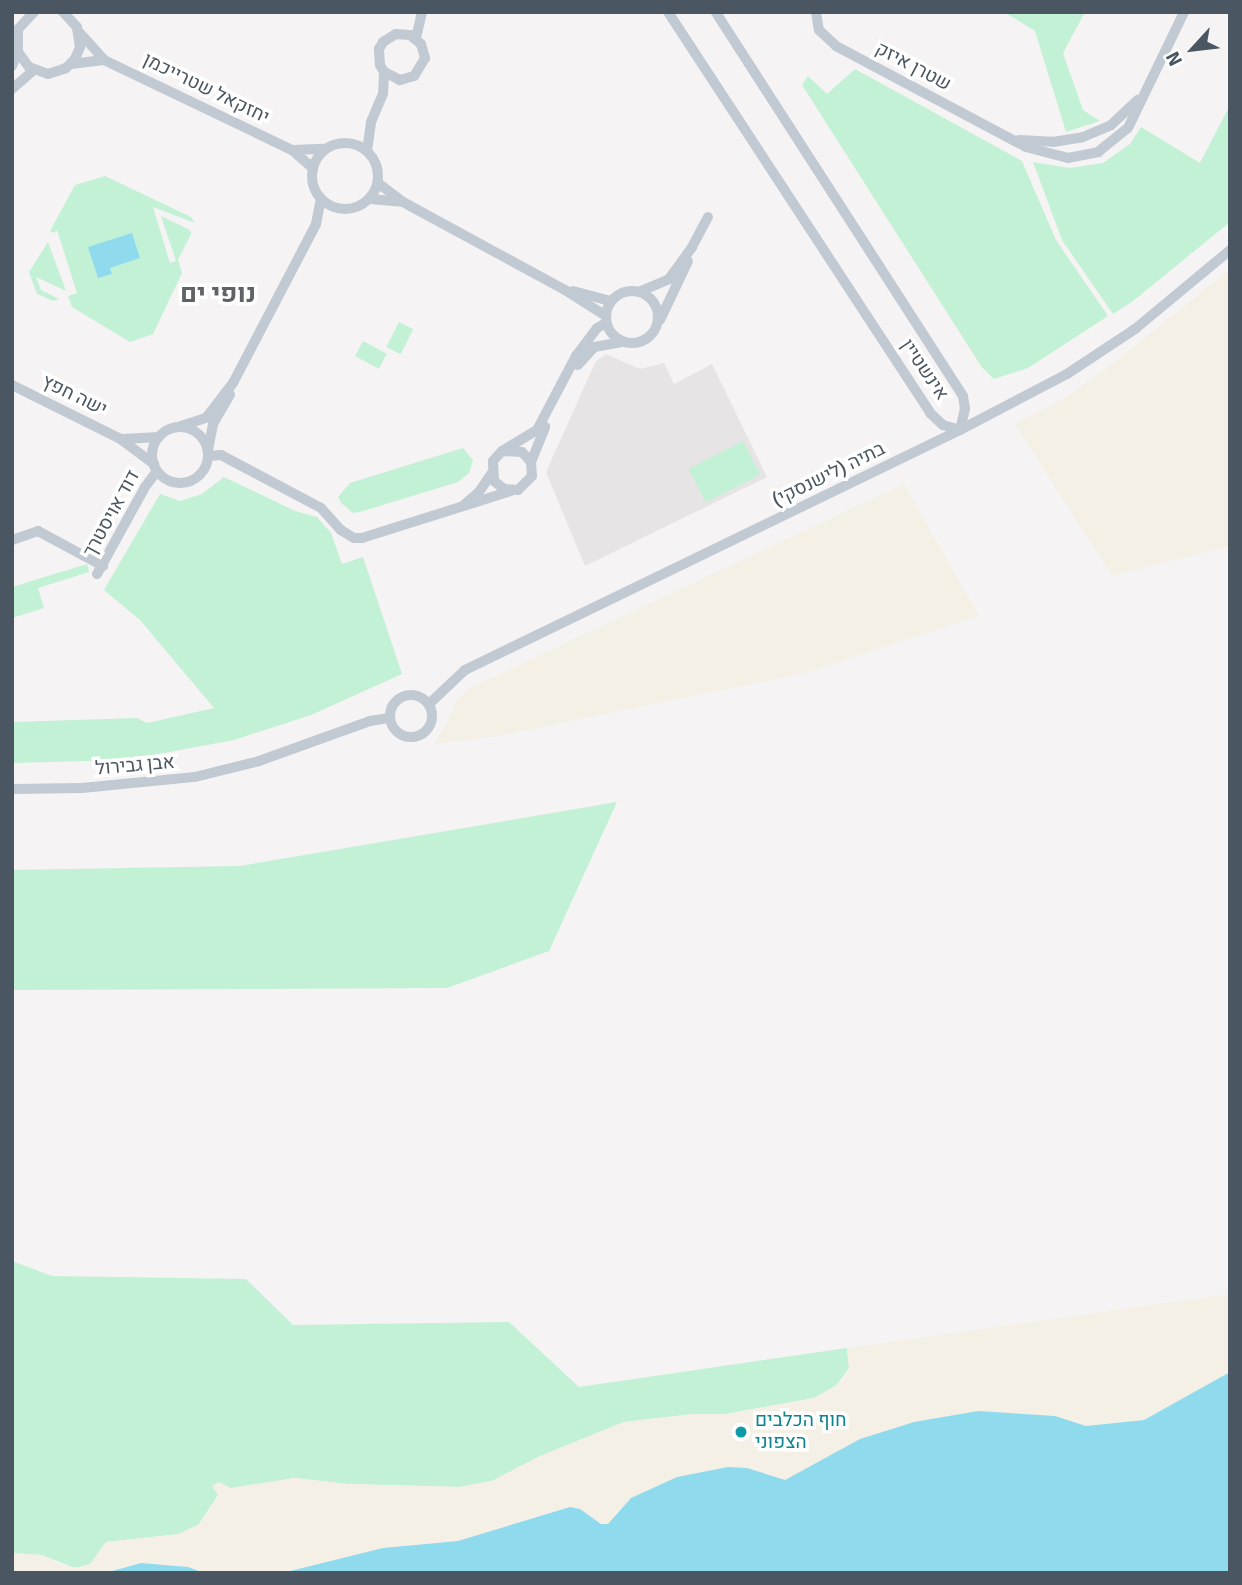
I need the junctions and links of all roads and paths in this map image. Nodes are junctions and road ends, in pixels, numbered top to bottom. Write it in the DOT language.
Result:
graph roads {
  1 [pos="62,12"];
  2 [pos="668,12"];
  3 [pos="716,12"];
  4 [pos="816,12"];
  5 [pos="1184,12"];
  6 [pos="422,13"];
  7 [pos="30,14"];
  8 [pos="80,33"];
  9 [pos="404,33"];
  10 [pos="416,38"];
  11 [pos="18,52"];
  12 [pos="104,60"];
  13 [pos="71,64"];
  14 [pos="12,66"];
  15 [pos="34,70"];
  16 [pos="384,72"];
  17 [pos="400,80"];
  18 [pos="12,89"];
  19 [pos="383,94"];
  20 [pos="1143,94"];
  21 [pos="371,122"];
  22 [pos="1011,138"];
  23 [pos="351,143"];
  24 [pos="326,149"];
  25 [pos="292,150"];
  26 [pos="367,151"];
  27 [pos="313,168"];
  28 [pos="378,183"];
  29 [pos="321,199"];
  30 [pos="370,199"];
  31 [pos="403,202"];
  32 [pos="334,207"];
  33 [pos="708,216"];
  34 [pos="316,224"];
  35 [pos="692,247"];
  36 [pos="1230,250"];
  37 [pos="565,290"];
  38 [pos="640,292"];
  39 [pos="611,301"];
  40 [pos="606,319"];
  41 [pos="656,327"];
  42 [pos="624,342"];
  43 [pos="233,383"];
  44 [pos="12,385"];
  45 [pos="178,427"];
  46 [pos="960,430"];
  47 [pos="159,437"];
  48 [pos="120,438"];
  49 [pos="502,451"];
  50 [pos="208,453"];
  51 [pos="531,462"];
  52 [pos="156,467"];
  53 [pos="491,474"];
  54 [pos="511,491"];
  55 [pos="461,506"];
  56 [pos="12,540"];
  57 [pos="429,704"];
  58 [pos="390,718"];
  59 [pos="12,789"];
  1 -- 8 [label="street, יחזקאל שטרייכמן"];
  2 -- 46 [label="street, אינשטיין"];
  3 -- 46 [label="street, אינשטיין"];
  4 -- 22 [label="street, שטרן איזק"];
  5 -- 20 [label="street, שטרן איזק"];
  6 -- 9 [label="street"];
  6 -- 10 [label="street"];
  7 -- 11 [label="street"];
  8 -- 12 [label="street, יחזקאל שטרייכמן"];
  8 -- 13 [label="street"];
  9 -- 10 [label="street"];
  9 -- 16 [label="street"];
  10 -- 17 [label="street"];
  11 -- 14 [label="street"];
  11 -- 15 [label="street"];
  12 -- 13 [label="street"];
  12 -- 25 [label="street, יחזקאל שטרייכמן"];
  13 -- 15 [label="street"];
  15 -- 18 [label="street"];
  16 -- 17 [label="street"];
  16 -- 19 [label="street"];
  17 -- 19 [label="street"];
  19 -- 21 [label="street"];
  20 -- 22 [label="street, שטרן איזק"];
  20 -- 22 [label="street, שטרן איזק"];
  21 -- 23 [label="street"];
  21 -- 26 [label="street"];
  23 -- 24 [label="street"];
  23 -- 26 [label="street"];
  24 -- 25 [label="street, יחזקאל שטרייכמן"];
  24 -- 27 [label="street"];
  25 -- 27 [label="street, יחזקאל שטרייכמן"];
  26 -- 28 [label="street"];
  27 -- 29 [label="street"];
  28 -- 30 [label="street"];
  28 -- 31 [label="street"];
  29 -- 32 [label="street"];
  29 -- 34 [label="street"];
  30 -- 31 [label="street"];
  30 -- 32 [label="street"];
  31 -- 37 [label="street"];
  32 -- 34 [label="street"];
  33 -- 35 [label="street"];
  34 -- 43 [label="street"];
  35 -- 38 [label="street"];
  35 -- 41 [label="street"];
  36 -- 46 [label="street, בתיה (לישנסקי)"];
  37 -- 39 [label="street"];
  37 -- 40 [label="street"];
  38 -- 39 [label="street"];
  38 -- 41 [label="street"];
  39 -- 40 [label="street"];
  40 -- 42 [label="street"];
  40 -- 49 [label="street"];
  41 -- 42 [label="street"];
  42 -- 51 [label="street"];
  43 -- 45 [label="street"];
  43 -- 50 [label="street"];
  44 -- 48 [label="street, ישה חפץ"];
  45 -- 47 [label="street"];
  45 -- 50 [label="street"];
  46 -- 57 [label="street, בתיה (לישנסקי)"];
  47 -- 48 [label="street, ישה חפץ"];
  47 -- 52 [label="street"];
  48 -- 52 [label="street, ישה חפץ"];
  49 -- 51 [label="street"];
  49 -- 53 [label="street"];
  50 -- 52 [label="street"];
  50 -- 55 [label="street"];
  51 -- 54 [label="street"];
  52 -- 56 [label="street, דוד אויסטרך"];
  53 -- 54 [label="street"];
  53 -- 55 [label="street"];
  54 -- 55 [label="street"];
  57 -- 58 [label="street"];
  57 -- 58 [label="street"];
  58 -- 59 [label="street, אבן גבירול"];
}
